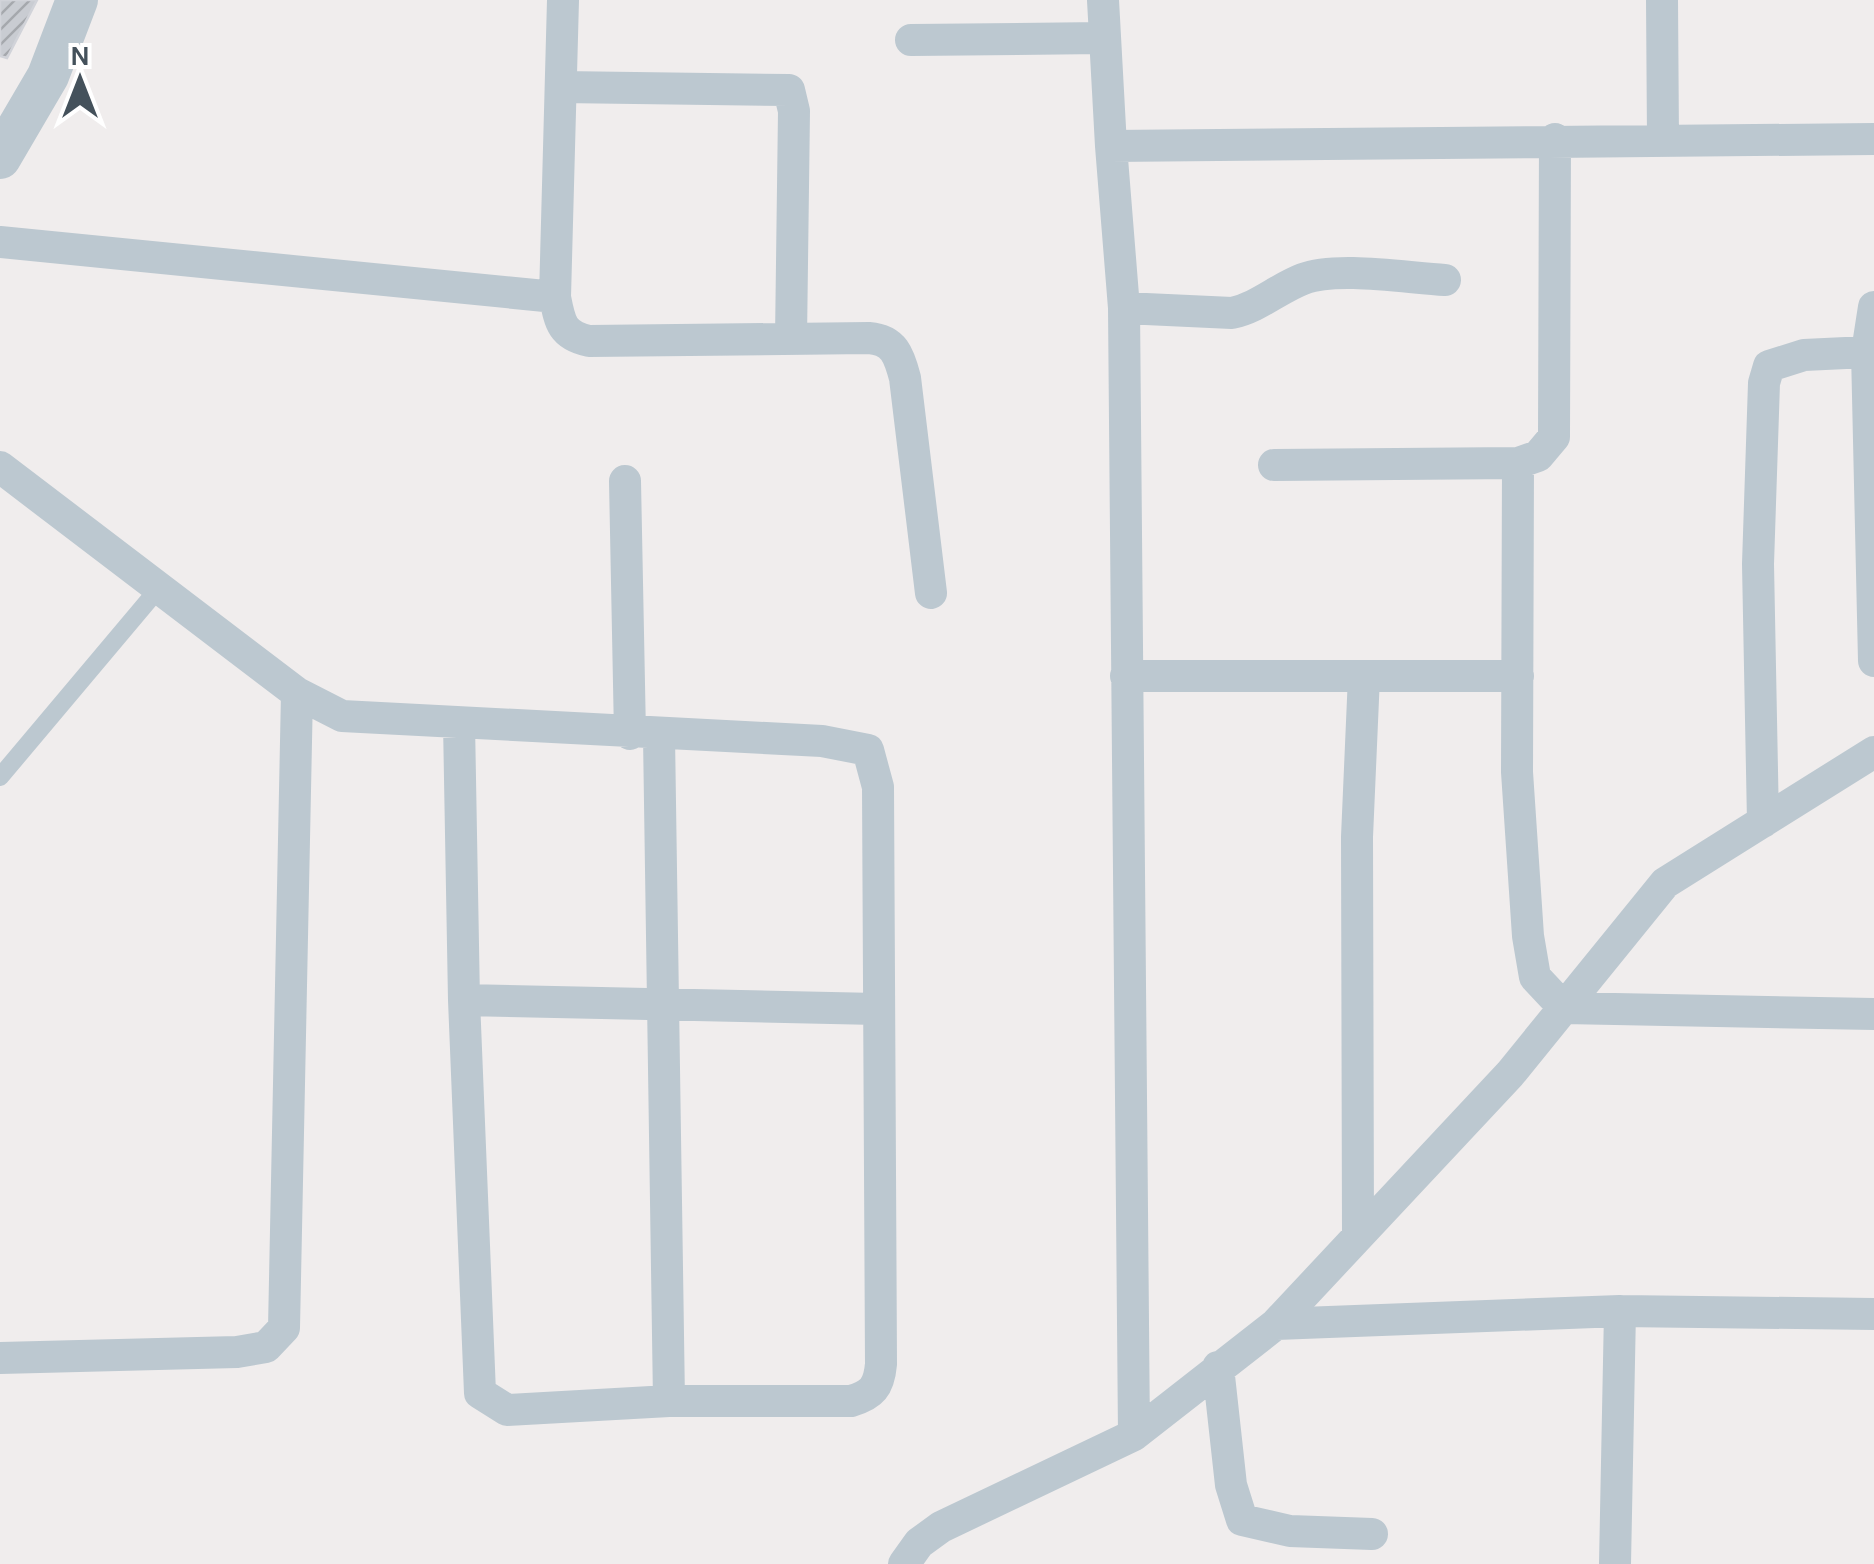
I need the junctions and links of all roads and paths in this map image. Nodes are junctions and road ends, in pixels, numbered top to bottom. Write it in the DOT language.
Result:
graph roads {
  1 [pos="77,0"];
  2 [pos="563,0"];
  3 [pos="1103,0"];
  4 [pos="1662,0"];
  5 [pos="1103,38"];
  6 [pos="911,40"];
  7 [pos="561,87"];
  8 [pos="1555,139"];
  9 [pos="1663,139"];
  10 [pos="1874,139"];
  11 [pos="4,144"];
  12 [pos="1111,146"];
  13 [pos="0,242"];
  14 [pos="1444,280"];
  15 [pos="555,297"];
  16 [pos="1874,307"];
  17 [pos="1124,308"];
  18 [pos="791,339"];
  19 [pos="1868,352"];
  20 [pos="1518,463"];
  21 [pos="1274,465"];
  22 [pos="0,467"];
  23 [pos="625,481"];
  24 [pos="160,588"];
  25 [pos="931,593"];
  26 [pos="1874,661"];
  27 [pos="1126,676"];
  28 [pos="1364,676"];
  29 [pos="1518,676"];
  30 [pos="297,693"];
  31 [pos="459,723"];
  32 [pos="645,735"];
  33 [pos="1874,752"];
  34 [pos="0,777"];
  35 [pos="1762,822"];
  36 [pos="464,1000"];
  37 [pos="662,1004"];
  38 [pos="1564,1008"];
  39 [pos="877,1009"];
  40 [pos="1874,1014"];
  41 [pos="1358,1234"];
  42 [pos="1620,1311"];
  43 [pos="1874,1314"];
  44 [pos="1276,1324"];
  45 [pos="0,1358"];
  46 [pos="1218,1366"];
  47 [pos="670,1402"];
  48 [pos="1134,1435"];
  49 [pos="1372,1534"];
  50 [pos="904,1564"];
  51 [pos="1615,1564"];
  1 -- 11 [label="street"];
  2 -- 7 [label="street"];
  3 -- 5 [label="street"];
  4 -- 9 [label="street"];
  5 -- 6 [label="street"];
  5 -- 12 [label="street"];
  7 -- 15 [label="street"];
  7 -- 18 [label="street"];
  8 -- 9 [label="street"];
  8 -- 12 [label="street"];
  8 -- 20 [label="street"];
  9 -- 10 [label="street"];
  12 -- 17 [label="street"];
  13 -- 15 [label="street"];
  14 -- 17 [label="street"];
  15 -- 18 [label="street"];
  16 -- 19 [label="street"];
  17 -- 27 [label="street"];
  18 -- 25 [label="street"];
  19 -- 26 [label="street"];
  19 -- 35 [label="street"];
  20 -- 21 [label="street"];
  20 -- 29 [label="street"];
  22 -- 24 [label="street"];
  23 -- 32 [label="street"];
  24 -- 30 [label="street"];
  24 -- 34 [label="lane"];
  27 -- 28 [label="street"];
  27 -- 48 [label="street"];
  28 -- 29 [label="street"];
  28 -- 41 [label="street"];
  29 -- 38 [label="street"];
  30 -- 31 [label="street"];
  30 -- 45 [label="street"];
  31 -- 32 [label="street"];
  31 -- 36 [label="street"];
  32 -- 37 [label="street"];
  32 -- 39 [label="street"];
  33 -- 35 [label="street"];
  35 -- 38 [label="street"];
  36 -- 37 [label="street"];
  36 -- 47 [label="street"];
  37 -- 39 [label="street"];
  37 -- 47 [label="street"];
  38 -- 40 [label="street"];
  38 -- 41 [label="street"];
  39 -- 47 [label="street"];
  41 -- 44 [label="street"];
  42 -- 43 [label="street"];
  42 -- 44 [label="street"];
  42 -- 51 [label="street"];
  44 -- 46 [label="street"];
  46 -- 48 [label="street"];
  46 -- 49 [label="street"];
  48 -- 50 [label="street"];
}
